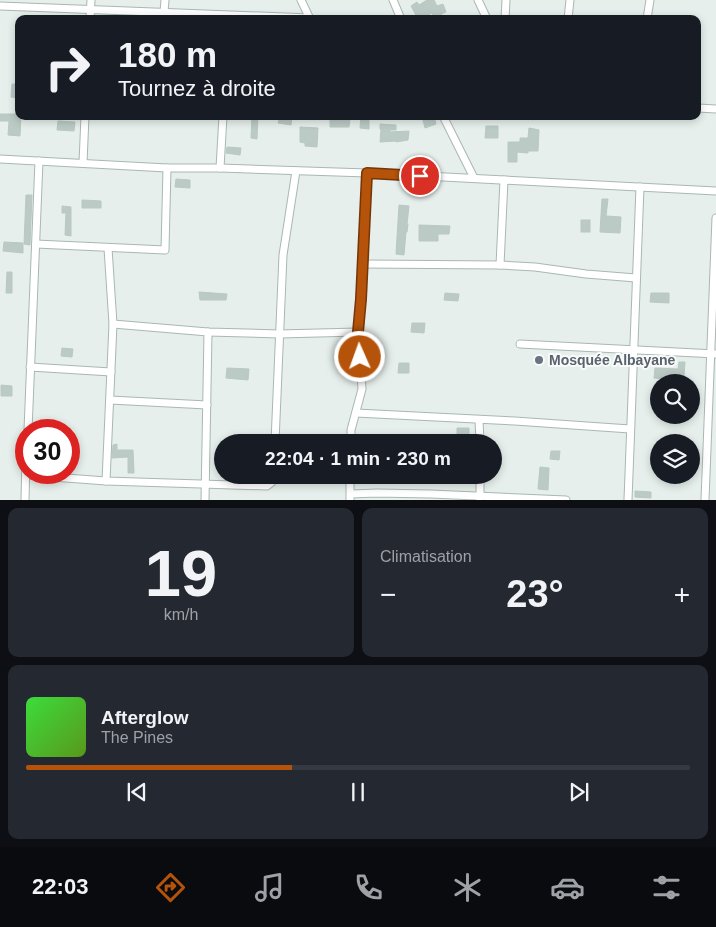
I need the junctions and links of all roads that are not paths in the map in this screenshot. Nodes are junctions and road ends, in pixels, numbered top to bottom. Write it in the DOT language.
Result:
graph roads {
  1 [pos="91,0"];
  2 [pos="165,0"];
  3 [pos="302,0"];
  4 [pos="392,0"];
  5 [pos="478,0"];
  6 [pos="506,0"];
  7 [pos="570,0"];
  8 [pos="650,0"];
  9 [pos="0,6"];
  10 [pos="90,9"];
  11 [pos="164,12"];
  12 [pos="90,15"];
  13 [pos="227,15"];
  14 [pos="308,15"];
  15 [pos="399,15"];
  16 [pos="485,15"];
  17 [pos="505,15"];
  18 [pos="568,15"];
  19 [pos="648,15"];
  20 [pos="701,108"];
  21 [pos="716,109"];
  22 [pos="85,120"];
  23 [pos="223,120"];
  24 [pos="445,120"];
  25 [pos="0,159"];
  26 [pos="39,161"];
  27 [pos="83,163"];
  28 [pos="166,168"];
  29 [pos="220,168"];
  30 [pos="296,171"];
  31 [pos="367,173"];
  32 [pos="474,178"];
  33 [pos="504,180"];
  34 [pos="640,187"];
  35 [pos="716,191"];
  36 [pos="716,218"];
  37 [pos="36,244"];
  38 [pos="108,248"];
  39 [pos="363,264"];
  40 [pos="500,265"];
  41 [pos="715,270"];
  42 [pos="636,278"];
  43 [pos="113,324"];
  44 [pos="208,332"];
  45 [pos="358,332"];
  46 [pos="279,334"];
  47 [pos="520,344"];
  48 [pos="633,350"];
  49 [pos="713,353"];
  50 [pos="30,366"];
  51 [pos="111,372"];
  52 [pos="110,400"];
  53 [pos="207,405"];
  54 [pos="356,413"];
  55 [pos="28,419"];
  56 [pos="479,420"];
  57 [pos="708,427"];
  58 [pos="716,428"];
  59 [pos="630,429"];
  60 [pos="275,434"];
  61 [pos="351,434"];
  62 [pos="480,434"];
  63 [pos="80,478"];
  64 [pos="106,480"];
  65 [pos="26,484"];
  66 [pos="206,484"];
  67 [pos="270,484"];
  68 [pos="350,484"];
  69 [pos="480,484"];
  70 [pos="351,497"];
  71 [pos="480,498"];
  72 [pos="25,500"];
  73 [pos="205,500"];
  74 [pos="566,500"];
  75 [pos="628,500"];
  76 [pos="705,500"];
  1 -- 10 [label="street"];
  2 -- 11 [label="street"];
  3 -- 14 [label="street"];
  4 -- 15 [label="street"];
  5 -- 16 [label="street"];
  6 -- 17 [label="street"];
  7 -- 18 [label="street"];
  8 -- 19 [label="street"];
  9 -- 10 [label="street"];
  10 -- 11 [label="street"];
  10 -- 12 [label="street"];
  11 -- 13 [label="street"];
  20 -- 21 [label="street"];
  22 -- 27 [label="street"];
  23 -- 29 [label="street"];
  24 -- 32 [label="street"];
  25 -- 26 [label="street"];
  26 -- 27 [label="street"];
  26 -- 37 [label="street"];
  27 -- 28 [label="street"];
  28 -- 29 [label="street"];
  28 -- 38 [label="street"];
  29 -- 30 [label="street"];
  30 -- 31 [label="street"];
  30 -- 46 [label="street"];
  31 -- 32 [label="street"];
  31 -- 39 [label="street"];
  32 -- 33 [label="street"];
  33 -- 34 [label="street"];
  33 -- 40 [label="street"];
  34 -- 35 [label="street"];
  34 -- 42 [label="street"];
  36 -- 41 [label="street"];
  37 -- 38 [label="street"];
  37 -- 50 [label="street"];
  38 -- 43 [label="street"];
  39 -- 40 [label="street"];
  39 -- 45 [label="street"];
  40 -- 42 [label="street"];
  41 -- 49 [label="street"];
  42 -- 48 [label="street"];
  43 -- 44 [label="street"];
  43 -- 51 [label="street"];
  44 -- 46 [label="street"];
  44 -- 53 [label="street"];
  45 -- 46 [label="street"];
  45 -- 54 [label="street"];
  46 -- 60 [label="street"];
  47 -- 48 [label="street"];
  48 -- 49 [label="street"];
  48 -- 59 [label="street"];
  49 -- 57 [label="street"];
  50 -- 51 [label="street"];
  50 -- 55 [label="street"];
  51 -- 52 [label="street"];
  52 -- 53 [label="street"];
  52 -- 64 [label="street"];
  53 -- 66 [label="street"];
  54 -- 56 [label="street"];
  54 -- 61 [label="street"];
  56 -- 59 [label="street"];
  56 -- 62 [label="street"];
  57 -- 58 [label="street"];
  57 -- 76 [label="street"];
  59 -- 75 [label="street"];
  63 -- 64 [label="street"];
  64 -- 66 [label="street"];
  65 -- 72 [label="street"];
  66 -- 67 [label="street"];
  66 -- 73 [label="street"];
  68 -- 70 [label="street"];
  69 -- 71 [label="street"];
  70 -- 71 [label="street"];
  71 -- 74 [label="street"];
}
